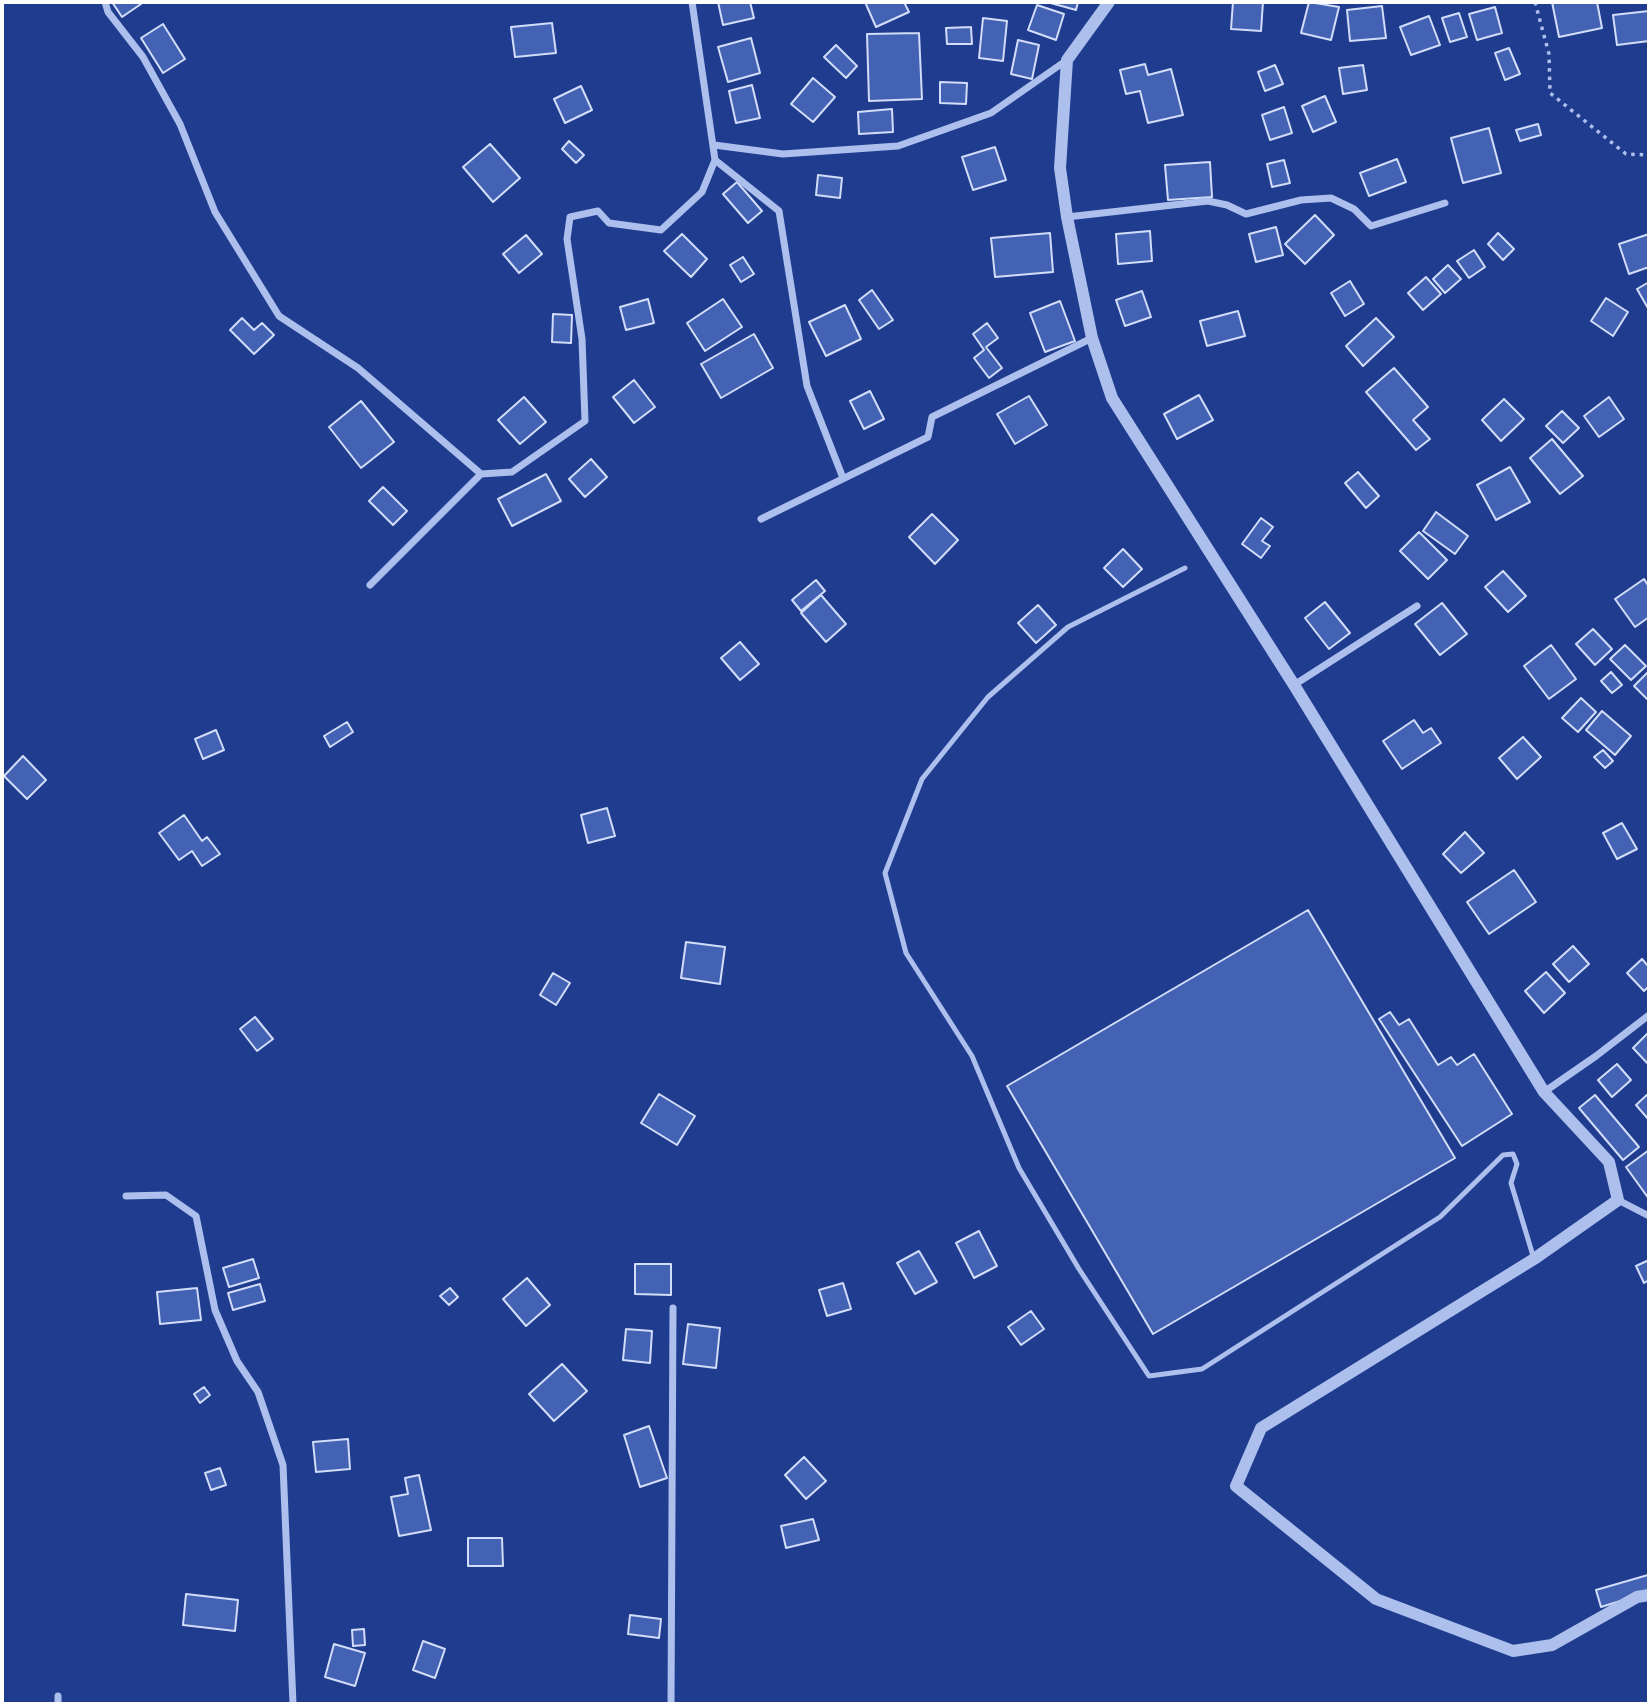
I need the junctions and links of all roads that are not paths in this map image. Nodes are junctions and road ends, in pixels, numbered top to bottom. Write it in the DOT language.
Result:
graph roads {
  1 [pos="105,2"];
  2 [pos="692,2"];
  3 [pos="1109,2"];
  4 [pos="1067,60"];
  5 [pos="714,145"];
  6 [pos="716,160"];
  7 [pos="1445,204"];
  8 [pos="1067,217"];
  9 [pos="1092,338"];
  10 [pos="481,474"];
  11 [pos="843,478"];
  12 [pos="761,519"];
  13 [pos="1185,568"];
  14 [pos="370,585"];
  15 [pos="1418,606"];
  16 [pos="1294,685"];
  17 [pos="1649,1015"];
  18 [pos="1544,1092"];
  19 [pos="126,1196"];
  20 [pos="1618,1200"];
  21 [pos="1649,1216"];
  22 [pos="1534,1259"];
  23 [pos="673,1308"];
  24 [pos="1649,1595"];
  25 [pos="293,1704"];
  26 [pos="671,1704"];
  1 -- 10 [label="street"];
  2 -- 5 [label="street"];
  3 -- 4 [label="street"];
  4 -- 5 [label="street"];
  4 -- 8 [label="street"];
  5 -- 6 [label="street"];
  6 -- 10 [label="street"];
  6 -- 11 [label="street"];
  7 -- 8 [label="street"];
  8 -- 9 [label="street"];
  9 -- 11 [label="street"];
  9 -- 16 [label="street"];
  10 -- 14 [label="street"];
  11 -- 12 [label="street"];
  13 -- 22 [label="lane"];
  15 -- 16 [label="street"];
  16 -- 18 [label="street"];
  17 -- 18 [label="street"];
  18 -- 20 [label="street"];
  19 -- 25 [label="street"];
  20 -- 21 [label="street"];
  20 -- 22 [label="street"];
  22 -- 24 [label="street"];
  23 -- 26 [label="street"];
}
